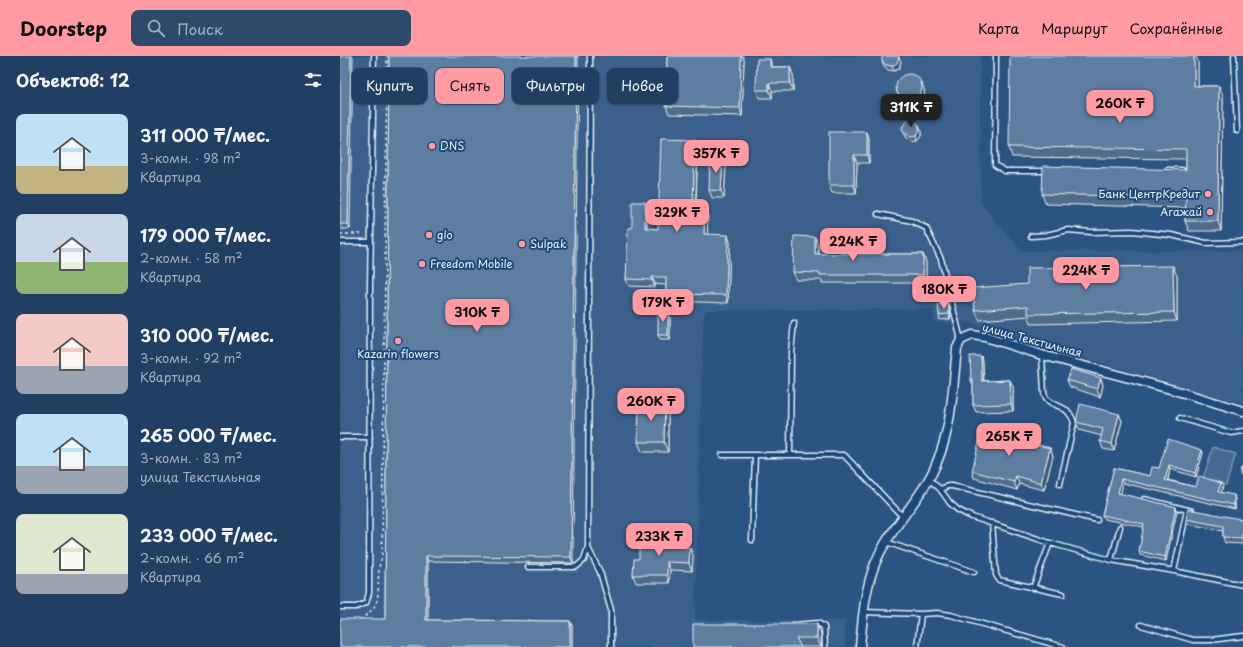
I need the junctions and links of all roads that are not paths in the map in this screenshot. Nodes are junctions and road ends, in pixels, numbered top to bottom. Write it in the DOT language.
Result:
graph roads {
  1 [pos="374,56"];
  2 [pos="590,56"];
  3 [pos="996,56"];
  4 [pos="1234,56"];
  5 [pos="1237,131"];
  6 [pos="1159,170"];
  7 [pos="1182,170"];
  8 [pos="1051,171"];
  9 [pos="878,214"];
  10 [pos="1031,236"];
  11 [pos="340,242"];
  12 [pos="371,242"];
  13 [pos="1243,242"];
  14 [pos="794,323"];
  15 [pos="961,340"];
  16 [pos="1042,355"];
  17 [pos="1243,411"];
  18 [pos="1180,418"];
  19 [pos="1243,431"];
  20 [pos="340,437"];
  21 [pos="370,437"];
  22 [pos="722,455"];
  23 [pos="755,455"];
  24 [pos="790,455"];
  25 [pos="928,479"];
  26 [pos="1060,484"];
  27 [pos="940,489"];
  28 [pos="1141,499"];
  29 [pos="1187,510"];
  30 [pos="1194,511"];
  31 [pos="903,517"];
  32 [pos="1097,520"];
  33 [pos="992,523"];
  34 [pos="1120,527"];
  35 [pos="752,540"];
  36 [pos="885,542"];
  37 [pos="1050,542"];
  38 [pos="588,547"];
  39 [pos="1111,560"];
  40 [pos="528,567"];
  41 [pos="1174,571"];
  42 [pos="974,572"];
  43 [pos="1243,585"];
  44 [pos="1034,588"];
  45 [pos="1063,594"];
  46 [pos="340,608"];
  47 [pos="862,612"];
  48 [pos="921,614"];
  49 [pos="1141,625"];
  50 [pos="788,626"];
  51 [pos="1243,636"];
  52 [pos="611,647"];
  53 [pos="825,647"];
  54 [pos="860,647"];
  55 [pos="917,647"];
  56 [pos="1063,647"];
  1 -- 12 [label="lane"];
  2 -- 38 [label="lane"];
  3 -- 8 [label="lane"];
  4 -- 5 [label="lane"];
  6 -- 7 [label="lane"];
  9 -- 15 [label="lane"];
  10 -- 13 [label="lane"];
  11 -- 12 [label="lane"];
  12 -- 21 [label="lane"];
  14 -- 24 [label="lane"];
  15 -- 16 [label="street, улица Текстильная"];
  15 -- 25 [label="street"];
  16 -- 17 [label="street, улица Текстильная"];
  16 -- 26 [label="lane"];
  18 -- 19 [label="lane"];
  20 -- 21 [label="lane"];
  21 -- 46 [label="lane"];
  22 -- 23 [label="lane"];
  23 -- 24 [label="lane"];
  23 -- 35 [label="lane"];
  24 -- 31 [label="lane"];
  25 -- 27 [label="lane"];
  25 -- 31 [label="street"];
  27 -- 32 [label="lane"];
  27 -- 33 [label="lane"];
  28 -- 29 [label="lane"];
  29 -- 30 [label="lane"];
  29 -- 41 [label="lane"];
  31 -- 36 [label="street"];
  33 -- 37 [label="lane"];
  33 -- 44 [label="lane"];
  34 -- 39 [label="lane"];
  36 -- 42 [label="lane"];
  36 -- 47 [label="street"];
  37 -- 39 [label="lane"];
  37 -- 44 [label="lane"];
  38 -- 40 [label="lane"];
  38 -- 52 [label="lane"];
  39 -- 41 [label="lane"];
  41 -- 43 [label="lane"];
  44 -- 45 [label="lane"];
  47 -- 48 [label="lane"];
  47 -- 54 [label="street"];
  48 -- 55 [label="lane"];
  48 -- 56 [label="lane"];
  49 -- 51 [label="lane"];
  50 -- 53 [label="lane"];
}
